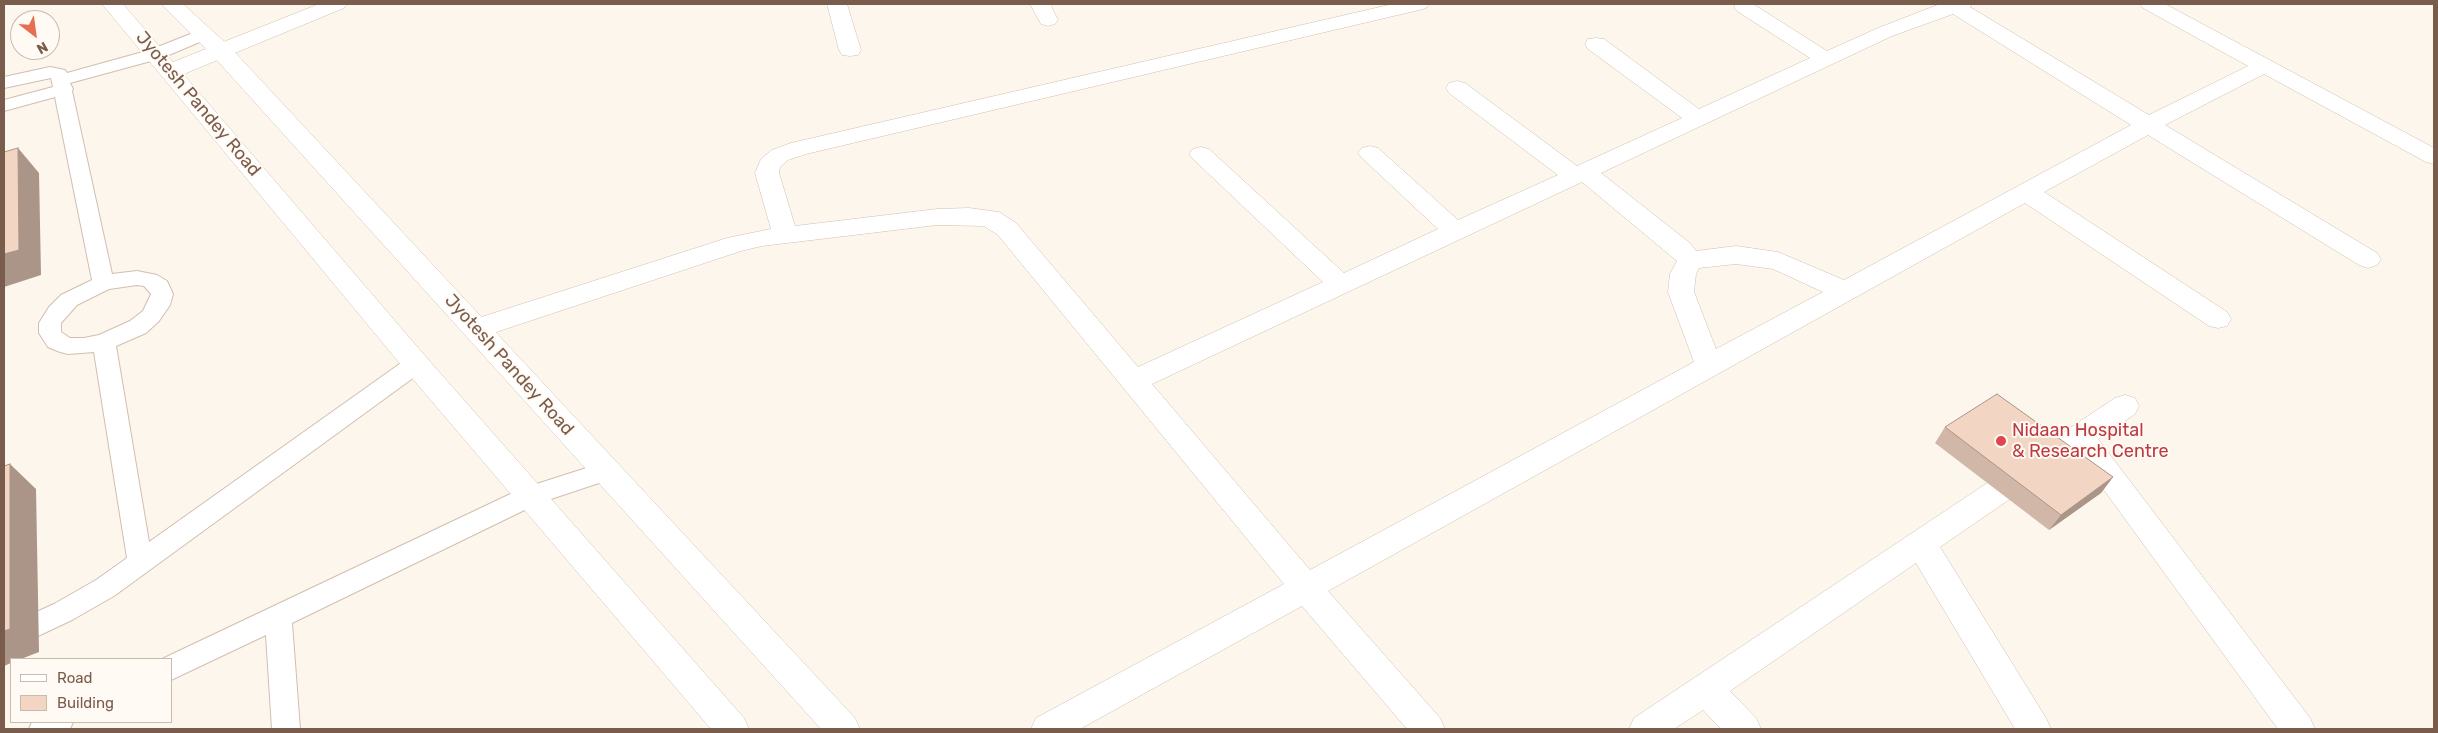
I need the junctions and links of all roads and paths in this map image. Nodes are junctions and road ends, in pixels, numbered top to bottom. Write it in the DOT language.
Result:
graph roads {
  1 [pos="112,4"];
  2 [pos="171,4"];
  3 [pos="337,4"];
  4 [pos="837,4"];
  5 [pos="1419,4"];
  6 [pos="2150,4"];
  7 [pos="1955,5"];
  8 [pos="1744,8"];
  9 [pos="298,13"];
  10 [pos="212,42"];
  11 [pos="1596,44"];
  12 [pos="850,50"];
  13 [pos="1826,60"];
  14 [pos="164,62"];
  15 [pos="2264,66"];
  16 [pos="4,83"];
  17 [pos="63,85"];
  18 [pos="1457,88"];
  19 [pos="4,106"];
  20 [pos="1698,119"];
  21 [pos="2148,125"];
  22 [pos="1370,153"];
  23 [pos="1201,154"];
  24 [pos="2434,157"];
  25 [pos="1579,174"];
  26 [pos="2026,192"];
  27 [pos="1456,232"];
  28 [pos="784,234"];
  29 [pos="2368,259"];
  30 [pos="1690,260"];
  31 [pos="103,283"];
  32 [pos="1342,285"];
  33 [pos="1845,292"];
  34 [pos="2218,319"];
  35 [pos="475,329"];
  36 [pos="104,342"];
  37 [pos="416,364"];
  38 [pos="1709,366"];
  39 [pos="1134,381"];
  40 [pos="2125,406"];
  41 [pos="2080,436"];
  42 [pos="605,471"];
  43 [pos="530,496"];
  44 [pos="1921,544"];
  45 [pos="140,564"];
  46 [pos="1306,588"];
  47 [pos="278,617"];
  48 [pos="4,640"];
  49 [pos="172,668"];
  50 [pos="1706,689"];
  51 [pos="57,723"];
  52 [pos="43,729"];
  53 [pos="286,729"];
  54 [pos="732,729"];
  55 [pos="843,729"];
  56 [pos="1048,729"];
  57 [pos="1428,729"];
  58 [pos="1646,729"];
  59 [pos="1744,729"];
  60 [pos="2034,729"];
  61 [pos="2298,729"];
  1 -- 14 [label="street, Jyotesh Pandey Road"];
  2 -- 10 [label="street, Jyotesh Pandey Road"];
  3 -- 9 [label="street"];
  4 -- 12 [label="street"];
  5 -- 28 [label="street"];
  6 -- 15 [label="street"];
  7 -- 13 [label="street"];
  7 -- 21 [label="street"];
  8 -- 13 [label="street"];
  9 -- 10 [label="street"];
  10 -- 14 [label="street"];
  10 -- 35 [label="street, Jyotesh Pandey Road"];
  11 -- 20 [label="street"];
  13 -- 20 [label="street"];
  14 -- 17 [label="lane"];
  14 -- 37 [label="street, Jyotesh Pandey Road"];
  15 -- 21 [label="street"];
  15 -- 24 [label="street"];
  16 -- 17 [label="lane"];
  17 -- 19 [label="lane"];
  17 -- 31 [label="lane"];
  18 -- 25 [label="street"];
  20 -- 25 [label="street"];
  21 -- 26 [label="street"];
  21 -- 29 [label="street"];
  22 -- 27 [label="street"];
  23 -- 32 [label="street"];
  25 -- 27 [label="street"];
  25 -- 30 [label="street"];
  26 -- 33 [label="street"];
  26 -- 34 [label="street"];
  27 -- 32 [label="street"];
  28 -- 35 [label="street"];
  28 -- 39 [label="street"];
  30 -- 33 [label="street"];
  30 -- 38 [label="street"];
  31 -- 36 [label="lane"];
  31 -- 36 [label="lane"];
  32 -- 39 [label="street"];
  33 -- 38 [label="street"];
  35 -- 42 [label="street, Jyotesh Pandey Road"];
  36 -- 45 [label="lane"];
  37 -- 43 [label="street, Jyotesh Pandey Road"];
  37 -- 45 [label="lane"];
  38 -- 46 [label="street"];
  39 -- 46 [label="street"];
  40 -- 41 [label="street"];
  41 -- 44 [label="street"];
  41 -- 61 [label="street"];
  42 -- 43 [label="lane"];
  42 -- 55 [label="street, Jyotesh Pandey Road"];
  43 -- 47 [label="lane"];
  43 -- 54 [label="street, Jyotesh Pandey Road"];
  44 -- 50 [label="street"];
  44 -- 60 [label="street"];
  45 -- 48 [label="lane"];
  46 -- 56 [label="street"];
  46 -- 57 [label="street"];
  47 -- 49 [label="lane"];
  47 -- 53 [label="lane"];
  50 -- 58 [label="street"];
  50 -- 59 [label="street"];
  51 -- 52 [label="lane"];
}
